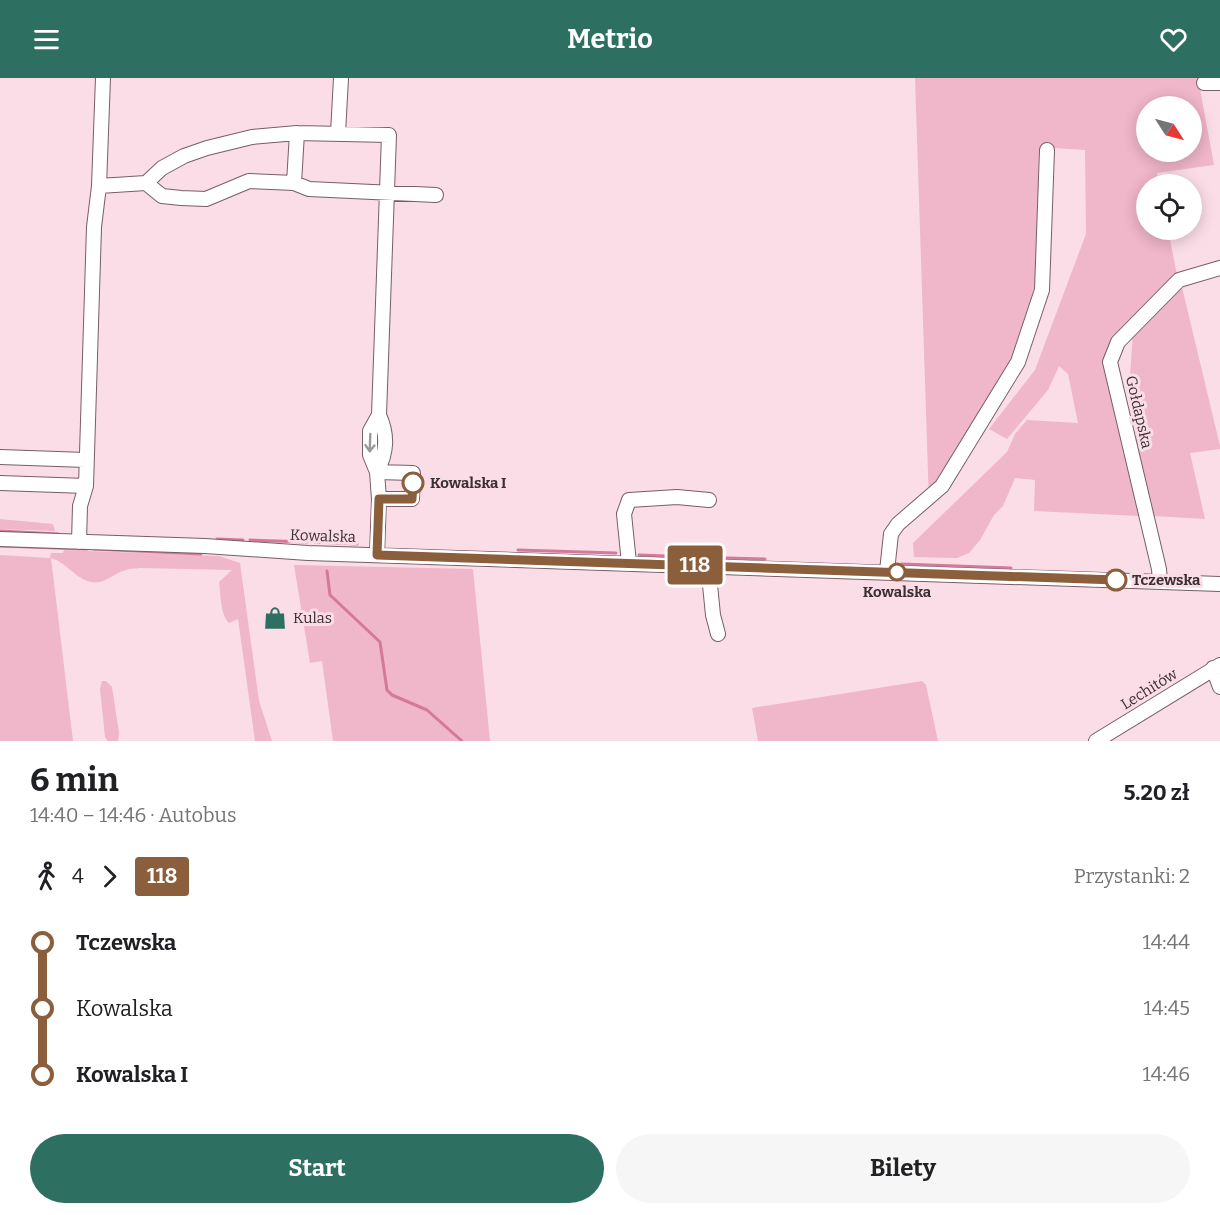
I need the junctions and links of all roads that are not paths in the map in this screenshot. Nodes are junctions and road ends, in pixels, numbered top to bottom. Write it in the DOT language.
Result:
graph roads {
  1 [pos="103,78"];
  2 [pos="341,78"];
  3 [pos="1204,83"];
  4 [pos="1220,83"];
  5 [pos="297,132"];
  6 [pos="338,133"];
  7 [pos="1047,150"];
  8 [pos="146,183"];
  9 [pos="294,183"];
  10 [pos="99,186"];
  11 [pos="387,193"];
  12 [pos="436,195"];
  13 [pos="1219,270"];
  14 [pos="0,457"];
  15 [pos="86,460"];
  16 [pos="377,472"];
  17 [pos="0,483"];
  18 [pos="86,486"];
  19 [pos="379,499"];
  20 [pos="709,500"];
  21 [pos="0,539"];
  22 [pos="79,542"];
  23 [pos="713,551"];
  24 [pos="377,555"];
  25 [pos="629,563"];
  26 [pos="711,566"];
  27 [pos="886,571"];
  28 [pos="1160,581"];
  29 [pos="1220,584"];
  30 [pos="718,634"];
  31 [pos="1217,666"];
  32 [pos="1220,687"];
  33 [pos="1096,741"];
  1 -- 10 [label="street"];
  2 -- 6 [label="street"];
  3 -- 4 [label="street"];
  5 -- 6 [label="street"];
  5 -- 8 [label="street"];
  5 -- 9 [label="street"];
  6 -- 11 [label="street"];
  7 -- 27 [label="street"];
  8 -- 9 [label="street"];
  8 -- 10 [label="street"];
  9 -- 11 [label="street"];
  10 -- 15 [label="street"];
  11 -- 12 [label="street"];
  11 -- 16 [label="street"];
  13 -- 28 [label="street, Gołdapska"];
  14 -- 15 [label="street"];
  15 -- 18 [label="street"];
  16 -- 19 [label="street"];
  16 -- 19 [label="street"];
  17 -- 18 [label="street"];
  18 -- 22 [label="street"];
  19 -- 24 [label="street"];
  20 -- 25 [label="street"];
  21 -- 22 [label="street, Kowalska"];
  22 -- 24 [label="street, Kowalska"];
  23 -- 26 [label="street"];
  24 -- 25 [label="street, Kowalska"];
  25 -- 26 [label="street, Kowalska"];
  26 -- 27 [label="street, Kowalska"];
  26 -- 30 [label="street"];
  27 -- 28 [label="street, Kowalska"];
  28 -- 29 [label="street, Kowalska"];
  31 -- 32 [label="street"];
  31 -- 33 [label="street, Lechitów"];
}
